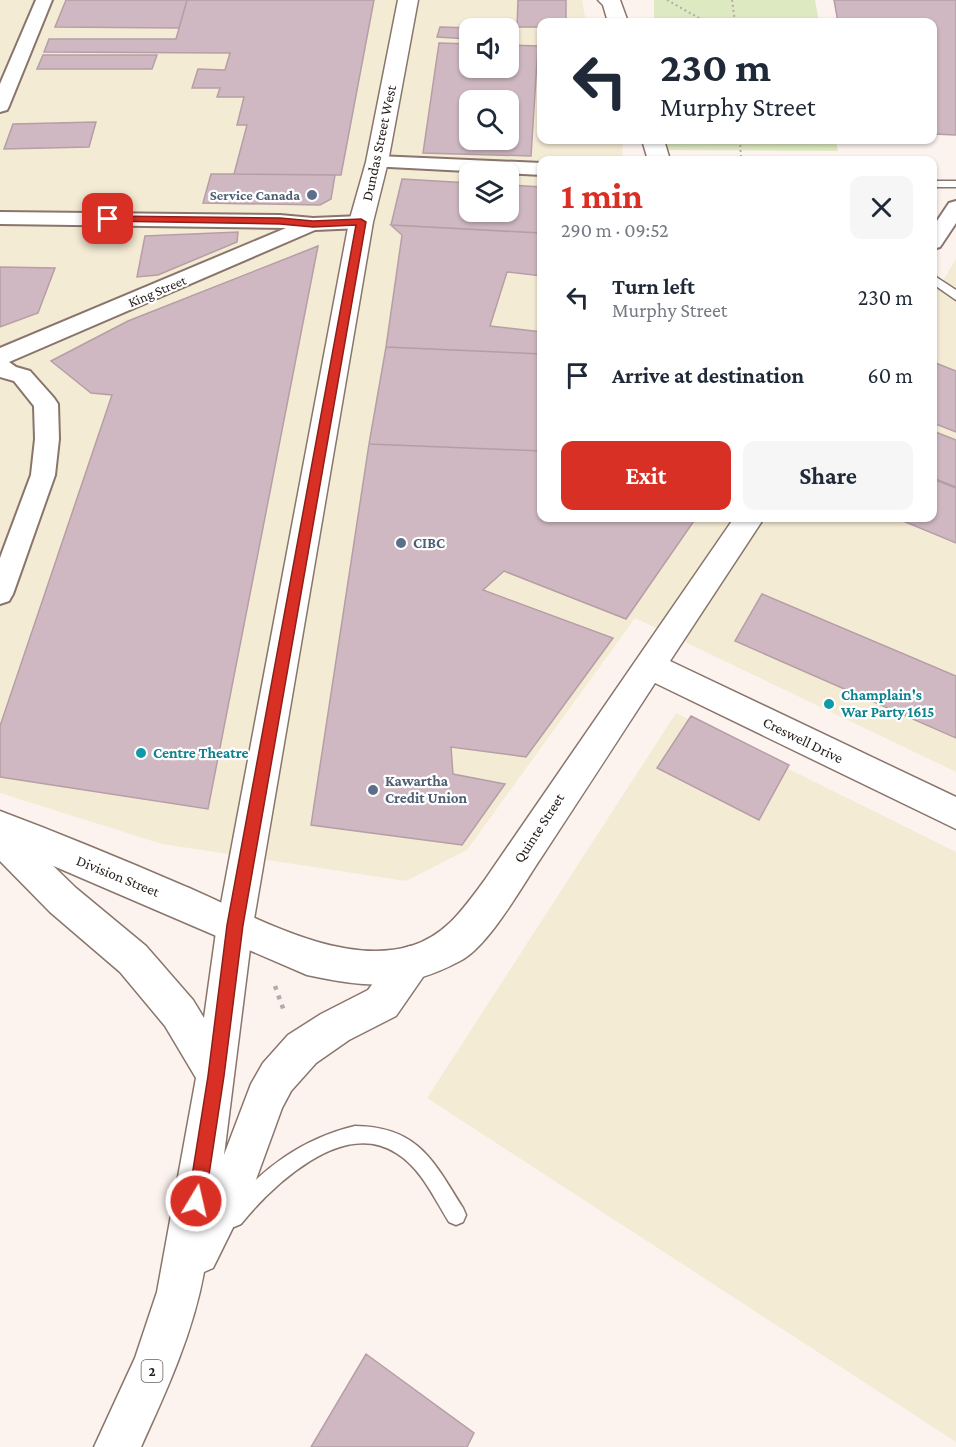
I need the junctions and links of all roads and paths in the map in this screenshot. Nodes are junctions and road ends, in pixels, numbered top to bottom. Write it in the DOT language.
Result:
graph roads {
  1 [pos="44,0"];
  2 [pos="408,0"];
  3 [pos="608,0"];
  4 [pos="667,0"];
  5 [pos="732,0"];
  6 [pos="617,18"];
  7 [pos="699,18"];
  8 [pos="734,18"];
  9 [pos="0,105"];
  10 [pos="377,162"];
  11 [pos="537,169"];
  12 [pos="937,184"];
  13 [pos="956,184"];
  14 [pos="956,207"];
  15 [pos="0,218"];
  16 [pos="361,222"];
  17 [pos="313,224"];
  18 [pos="937,237"];
  19 [pos="937,282"];
  20 [pos="956,296"];
  21 [pos="0,357"];
  22 [pos="0,366"];
  23 [pos="746,522"];
  24 [pos="0,594"];
  25 [pos="650,666"];
  26 [pos="956,814"];
  27 [pos="0,827"];
  28 [pos="0,837"];
  29 [pos="235,925"];
  30 [pos="410,964"];
  31 [pos="275,986"];
  32 [pos="289,1024"];
  33 [pos="216,1076"];
  34 [pos="456,1215"];
  35 [pos="179,1292"];
  36 [pos="117,1447"];
  1 -- 9 [label="street"];
  2 -- 10 [label="main road, Dundas Street West"];
  3 -- 6 [label="main road"];
  4 -- 7 [label="path"];
  5 -- 8 [label="path"];
  10 -- 11 [label="street"];
  10 -- 16 [label="main road, Dundas Street West"];
  12 -- 13 [label="lane"];
  14 -- 18 [label="street"];
  15 -- 17 [label="street"];
  16 -- 17 [label="street"];
  16 -- 29 [label="main road, Dundas Street West"];
  17 -- 21 [label="street, King Street"];
  19 -- 20 [label="lane"];
  22 -- 24 [label="street"];
  23 -- 25 [label="main road, Quinte Street"];
  25 -- 26 [label="main road, Creswell Drive"];
  25 -- 30 [label="main road, Quinte Street"];
  27 -- 29 [label="main road, Division Street"];
  28 -- 33 [label="main road"];
  29 -- 30 [label="main road, Quinte Street"];
  29 -- 33 [label="main road, Dundas Street West / 2"];
  30 -- 35 [label="main road"];
  31 -- 32 [label="path"];
  33 -- 35 [label="main road, Dundas Street West / 2"];
  34 -- 35 [label="lane"];
  35 -- 36 [label="main road, Dundas Street West / 2"];
}
